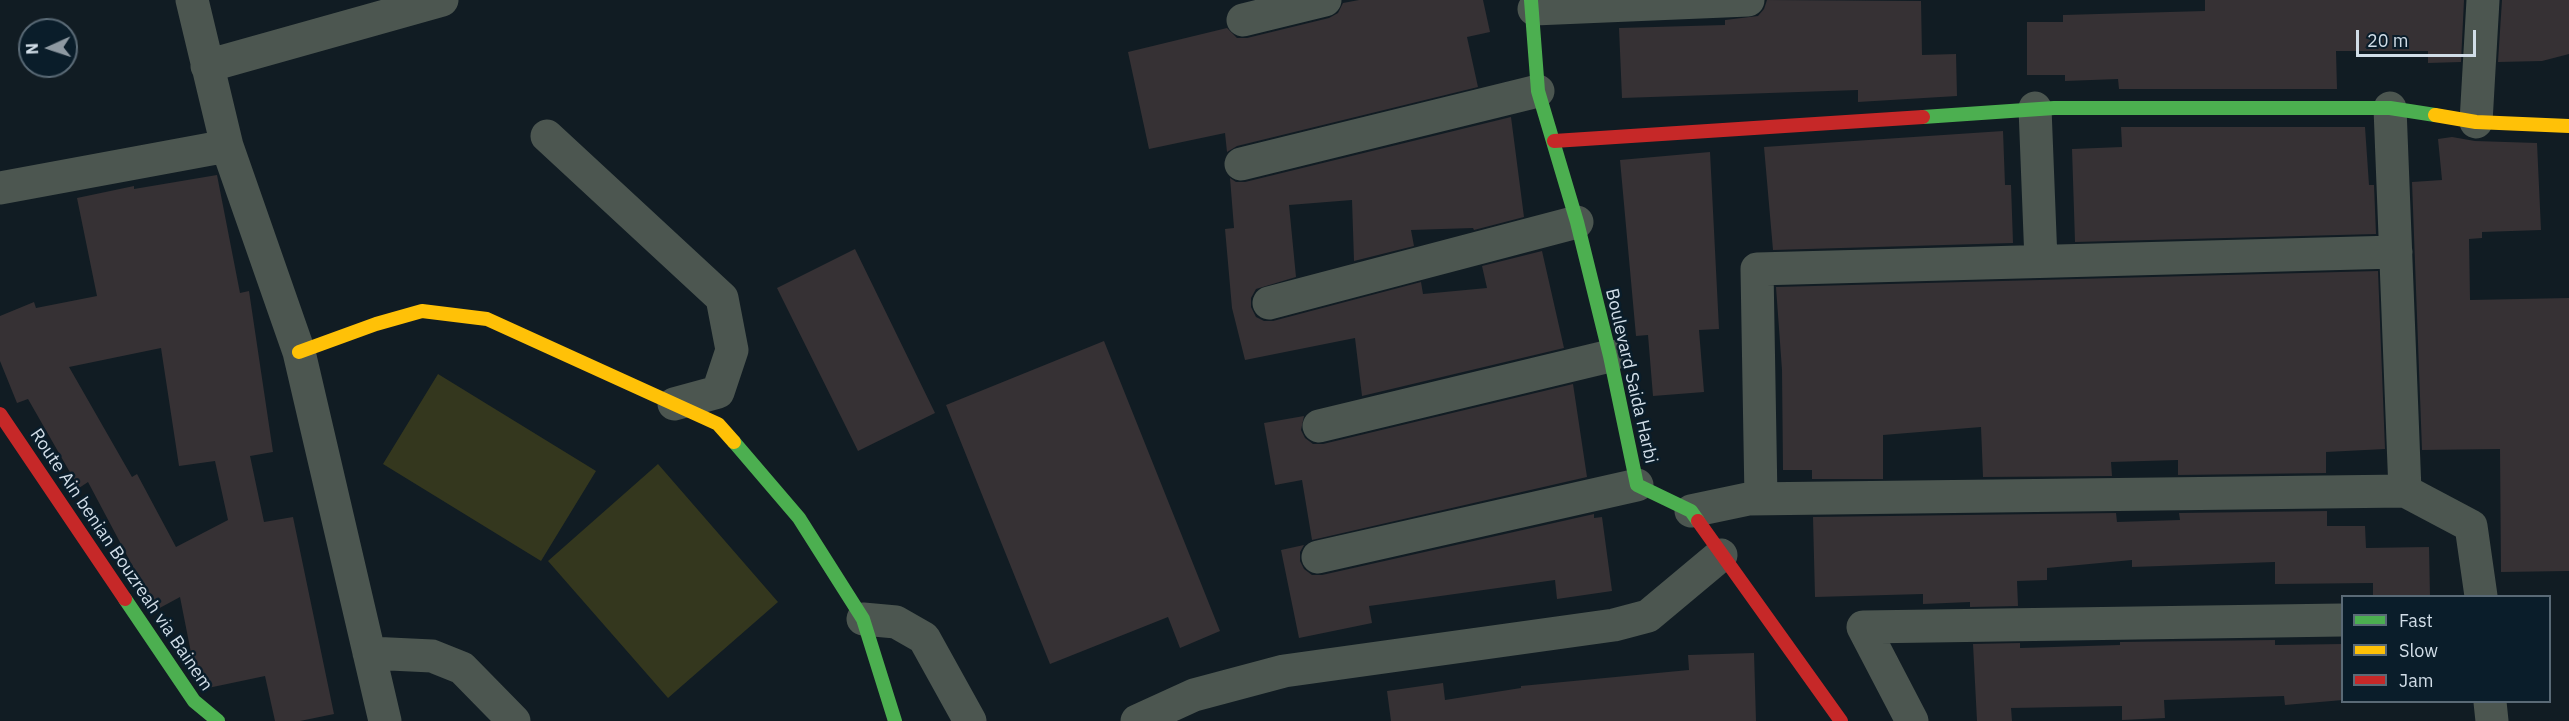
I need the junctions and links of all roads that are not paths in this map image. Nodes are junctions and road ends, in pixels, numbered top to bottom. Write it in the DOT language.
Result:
graph roads {
  1 [pos="192,0"];
  2 [pos="442,0"];
  3 [pos="1324,0"];
  4 [pos="1748,0"];
  5 [pos="2483,0"];
  6 [pos="1532,5"];
  7 [pos="1243,20"];
  8 [pos="207,66"];
  9 [pos="1538,91"];
  10 [pos="2035,108"];
  11 [pos="2390,108"];
  12 [pos="2476,122"];
  13 [pos="2569,126"];
  14 [pos="547,136"];
  15 [pos="1554,141"];
  16 [pos="227,146"];
  17 [pos="1241,164"];
  18 [pos="0,188"];
  19 [pos="1577,222"];
  20 [pos="2396,252"];
  21 [pos="2041,261"];
  22 [pos="1269,303"];
  23 [pos="299,352"];
  24 [pos="1610,356"];
  25 [pos="674,404"];
  26 [pos="0,414"];
  27 [pos="1319,426"];
  28 [pos="1637,485"];
  29 [pos="2405,491"];
  30 [pos="1761,499"];
  31 [pos="1691,511"];
  32 [pos="1721,555"];
  33 [pos="1318,557"];
  34 [pos="2481,595"];
  35 [pos="863,619"];
  36 [pos="2341,620"];
  37 [pos="369,653"];
  38 [pos="2490,703"];
  39 [pos="218,721"];
  40 [pos="385,721"];
  41 [pos="514,721"];
  42 [pos="895,721"];
  43 [pos="970,721"];
  44 [pos="1137,721"];
  45 [pos="1841,721"];
  46 [pos="1912,721"];
  47 [pos="2492,721"];
  1 -- 8 [label="street"];
  2 -- 8 [label="street"];
  3 -- 7 [label="street"];
  4 -- 6 [label="street"];
  5 -- 12 [label="street"];
  6 -- 9 [label="street, Boulevard Saida Harbi"];
  8 -- 16 [label="street"];
  9 -- 15 [label="street, Boulevard Saida Harbi"];
  9 -- 17 [label="street"];
  10 -- 11 [label="street"];
  10 -- 15 [label="street"];
  10 -- 21 [label="street"];
  11 -- 12 [label="street"];
  11 -- 20 [label="street"];
  12 -- 13 [label="street"];
  14 -- 25 [label="street"];
  15 -- 19 [label="street, Boulevard Saida Harbi"];
  16 -- 18 [label="street"];
  16 -- 23 [label="street"];
  19 -- 22 [label="street"];
  19 -- 24 [label="street, Boulevard Saida Harbi"];
  20 -- 21 [label="street"];
  20 -- 29 [label="street"];
  21 -- 30 [label="street"];
  23 -- 25 [label="street"];
  23 -- 37 [label="street"];
  24 -- 27 [label="street"];
  24 -- 28 [label="street, Boulevard Saida Harbi"];
  25 -- 35 [label="street"];
  26 -- 39 [label="street, Route Ain benian Bouzreah via Bainem"];
  28 -- 31 [label="street, Boulevard Saida Harbi"];
  28 -- 33 [label="street"];
  29 -- 30 [label="street"];
  29 -- 34 [label="street"];
  30 -- 31 [label="street"];
  31 -- 32 [label="street"];
  32 -- 44 [label="street"];
  32 -- 45 [label="street"];
  35 -- 42 [label="street"];
  35 -- 43 [label="street"];
  36 -- 46 [label="street"];
  37 -- 40 [label="street"];
  37 -- 41 [label="street"];
  38 -- 47 [label="street"];
}
